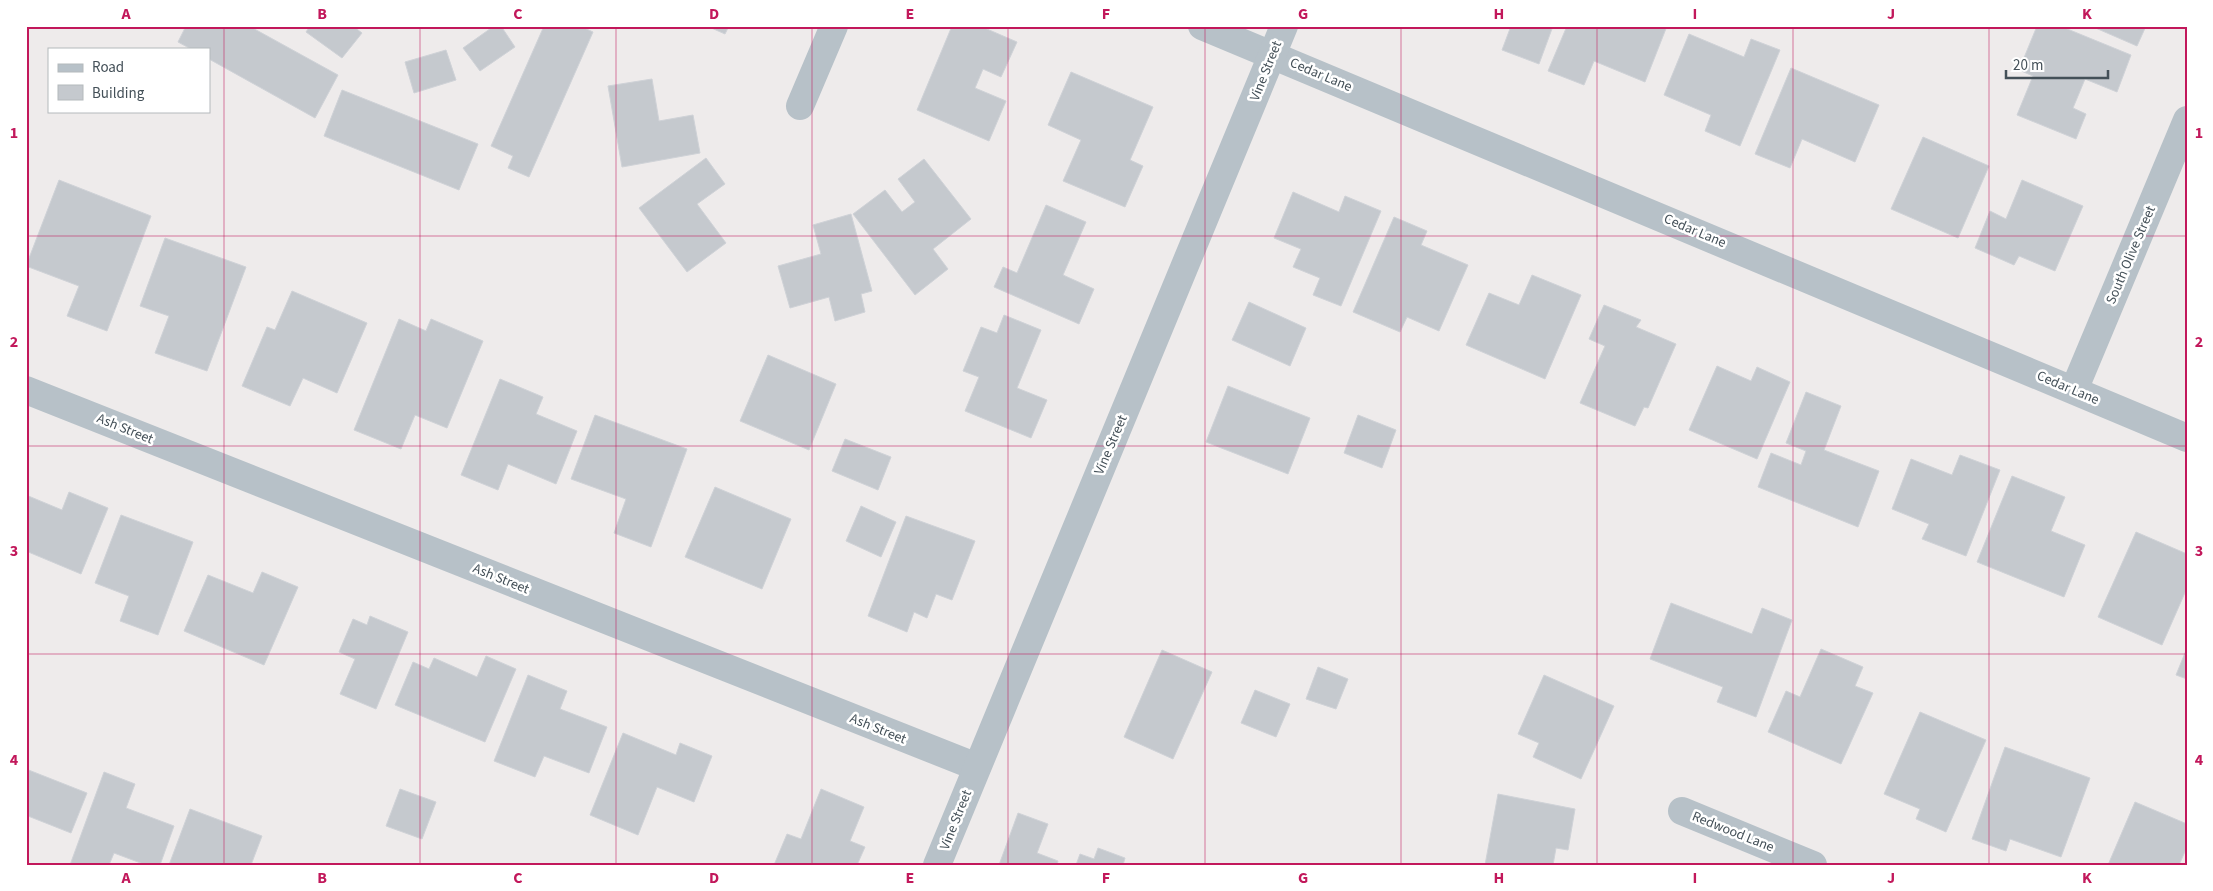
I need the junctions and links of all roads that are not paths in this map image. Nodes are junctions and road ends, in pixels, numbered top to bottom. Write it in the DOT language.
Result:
graph roads {
  1 [pos="834,26"];
  2 [pos="1202,26"];
  3 [pos="1284,26"];
  4 [pos="1273,55"];
  5 [pos="800,106"];
  6 [pos="2187,120"];
  7 [pos="26,390"];
  8 [pos="2074,390"];
  9 [pos="2187,438"];
  10 [pos="977,767"];
  11 [pos="1682,811"];
  12 [pos="937,865"];
  13 [pos="1813,865"];
  1 -- 5 [label="street"];
  2 -- 4 [label="street, Cedar Lane"];
  3 -- 4 [label="street, Vine Street"];
  4 -- 8 [label="street, Cedar Lane"];
  4 -- 10 [label="street, Vine Street"];
  6 -- 8 [label="street, South Olive Street"];
  7 -- 10 [label="street, Ash Street"];
  8 -- 9 [label="street, Cedar Lane"];
  10 -- 12 [label="street, Vine Street"];
  11 -- 13 [label="street, Redwood Lane"];
}
